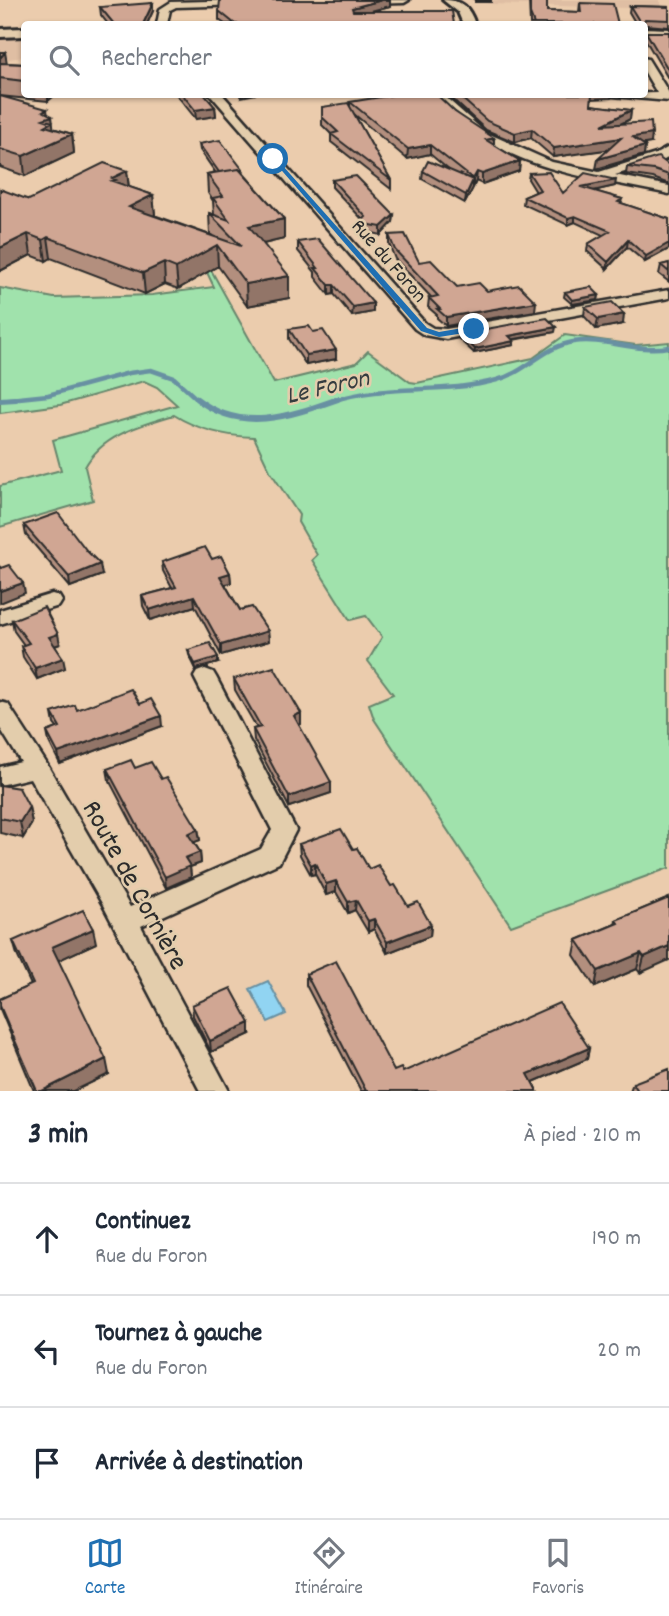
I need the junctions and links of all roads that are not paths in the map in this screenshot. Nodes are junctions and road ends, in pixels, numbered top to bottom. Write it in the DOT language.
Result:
graph roads {
  1 [pos="404,0"];
  2 [pos="449,0"];
  3 [pos="352,1"];
  4 [pos="256,2"];
  5 [pos="163,21"];
  6 [pos="468,21"];
  7 [pos="648,32"];
  8 [pos="20,33"];
  9 [pos="669,33"];
  10 [pos="0,34"];
  11 [pos="648,66"];
  12 [pos="648,97"];
  13 [pos="219,98"];
  14 [pos="439,98"];
  15 [pos="667,98"];
  16 [pos="669,151"];
  17 [pos="598,176"];
  18 [pos="669,190"];
  19 [pos="669,293"];
  20 [pos="52,601"];
  21 [pos="0,617"];
  22 [pos="205,677"];
  23 [pos="0,710"];
  24 [pos="37,767"];
  25 [pos="0,776"];
  26 [pos="124,922"];
  27 [pos="215,1091"];
  1 -- 3 [label="street"];
  2 -- 6 [label="street"];
  4 -- 5 [label="street"];
  7 -- 9 [label="street"];
  8 -- 10 [label="street"];
  11 -- 15 [label="street"];
  12 -- 15 [label="street"];
  13 -- 19 [label="street, Rue du Foron"];
  14 -- 17 [label="street"];
  16 -- 17 [label="street"];
  17 -- 18 [label="street"];
  20 -- 21 [label="street"];
  22 -- 26 [label="street"];
  23 -- 24 [label="street, Route de Cornière"];
  24 -- 25 [label="street"];
  24 -- 26 [label="street, Route de Cornière"];
  26 -- 27 [label="street, Route de Cornière"];
}
